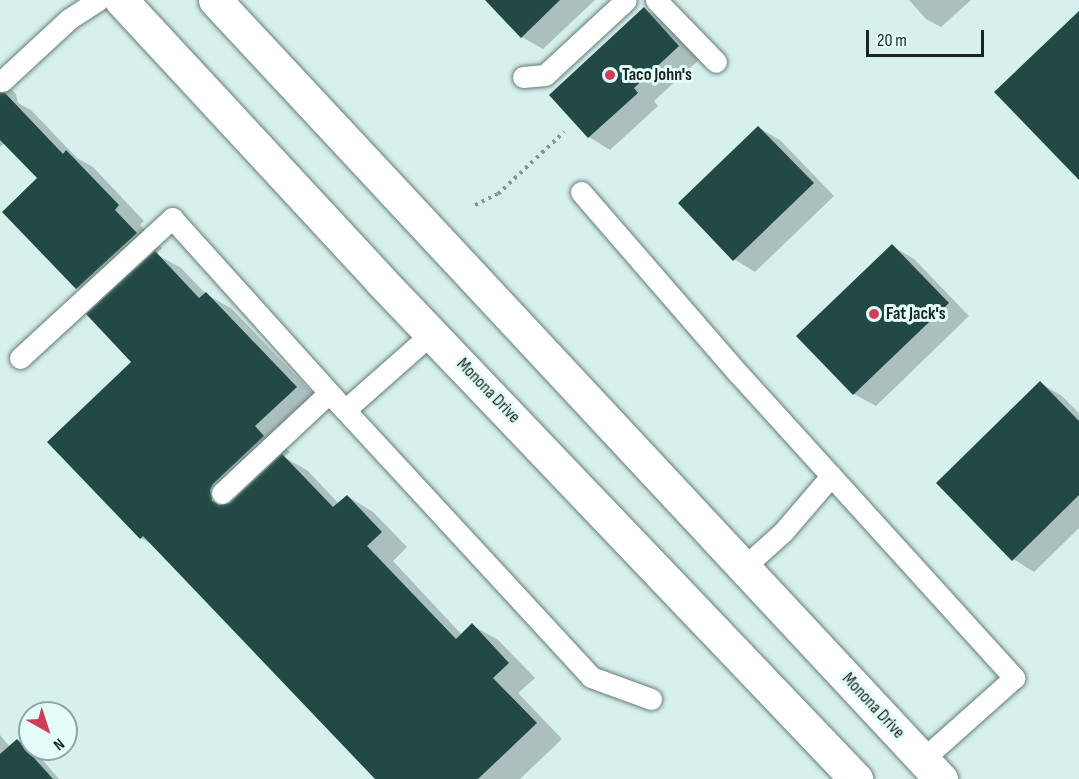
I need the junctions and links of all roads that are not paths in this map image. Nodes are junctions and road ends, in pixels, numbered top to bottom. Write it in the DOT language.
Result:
graph roads {
  1 [pos="98,0"];
  2 [pos="121,0"];
  3 [pos="215,0"];
  4 [pos="626,0"];
  5 [pos="656,0"];
  6 [pos="716,62"];
  7 [pos="523,77"];
  8 [pos="2,81"];
  9 [pos="581,192"];
  10 [pos="432,333"];
  11 [pos="20,358"];
  12 [pos="329,393"];
  13 [pos="345,410"];
  14 [pos="831,476"];
  15 [pos="222,494"];
  16 [pos="744,567"];
  17 [pos="651,699"];
  18 [pos="932,769"];
  19 [pos="856,779"];
  1 -- 8 [label="lane"];
  2 -- 10 [label="street, Monona Drive"];
  3 -- 16 [label="street, Monona Drive"];
  4 -- 7 [label="lane"];
  5 -- 6 [label="lane"];
  9 -- 14 [label="lane"];
  10 -- 13 [label="lane"];
  10 -- 19 [label="street, Monona Drive"];
  11 -- 12 [label="lane"];
  12 -- 13 [label="lane"];
  12 -- 15 [label="lane"];
  13 -- 17 [label="lane"];
  14 -- 16 [label="lane"];
  14 -- 18 [label="lane"];
  16 -- 18 [label="street, Monona Drive"];
}
